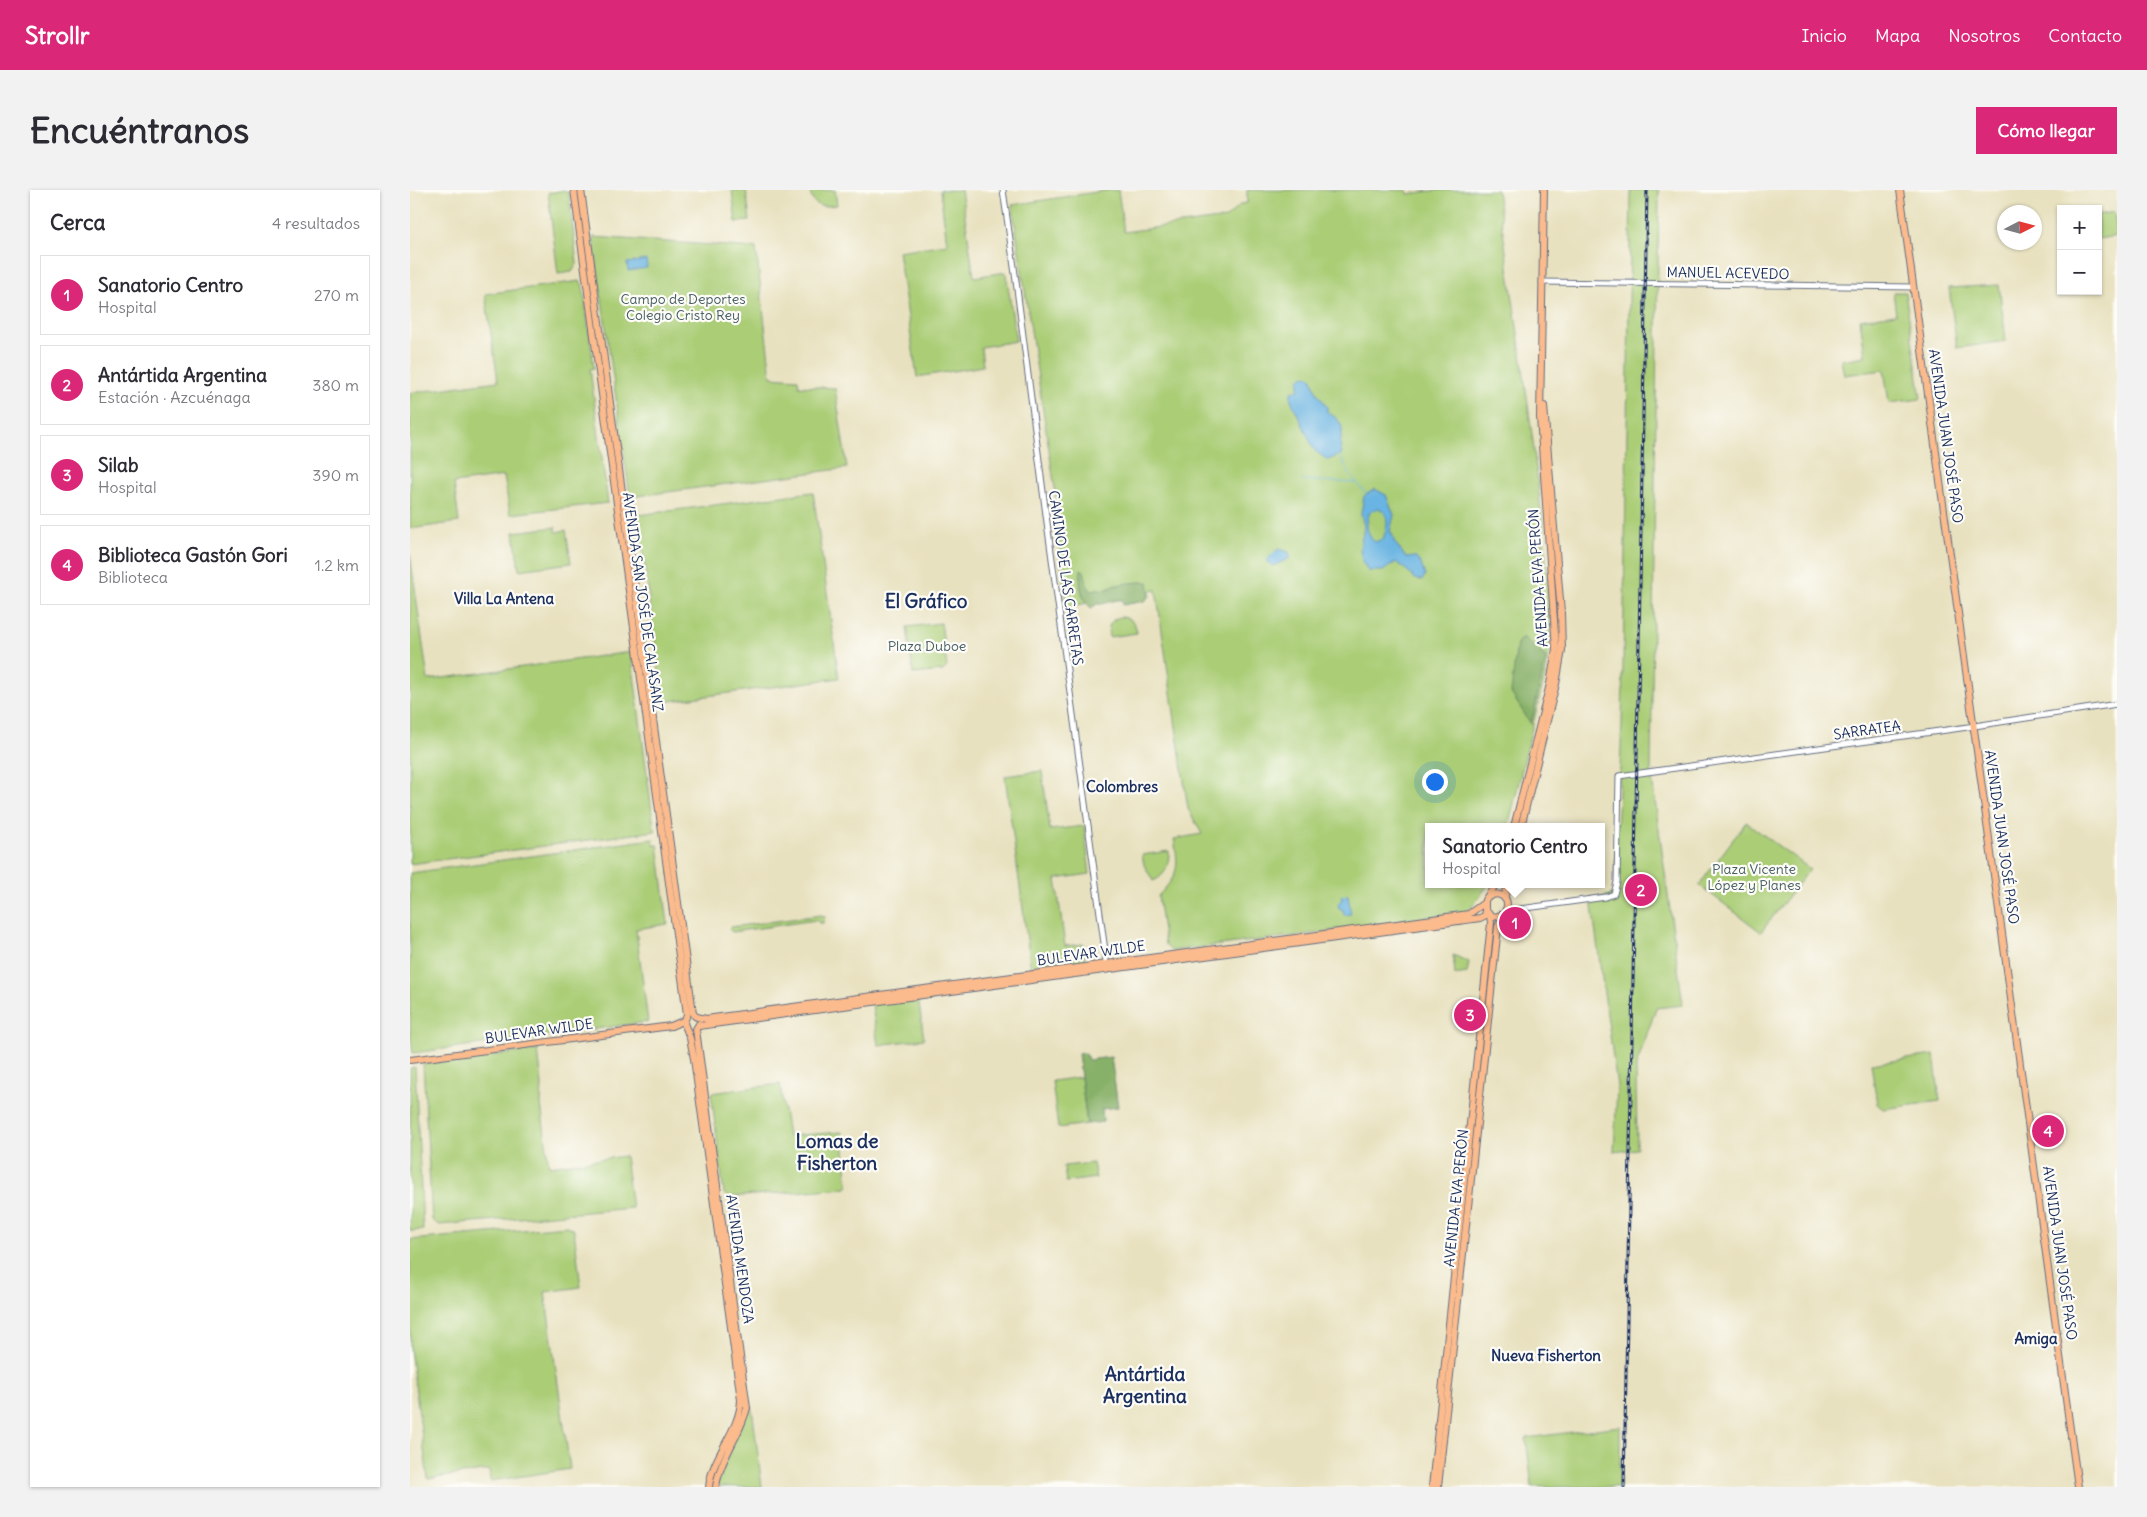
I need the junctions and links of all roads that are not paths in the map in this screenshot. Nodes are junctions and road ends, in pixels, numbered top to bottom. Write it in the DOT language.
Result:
graph roads {
  1 [pos="574,190"];
  2 [pos="580,190"];
  3 [pos="1003,190"];
  4 [pos="1544,190"];
  5 [pos="1900,190"];
  6 [pos="1542,282"];
  7 [pos="1913,287"];
  8 [pos="1541,383"];
  9 [pos="2117,704"];
  10 [pos="649,716"];
  11 [pos="1974,726"];
  12 [pos="1515,823"];
  13 [pos="1522,823"];
  14 [pos="1494,888"];
  15 [pos="1506,888"];
  16 [pos="1486,900"];
  17 [pos="1506,906"];
  18 [pos="1489,915"];
  19 [pos="1105,966"];
  20 [pos="696,1017"];
  21 [pos="685,1019"];
  22 [pos="671,1026"];
  23 [pos="698,1028"];
  24 [pos="688,1030"];
  25 [pos="410,1060"];
  26 [pos="709,1487"];
  27 [pos="716,1487"];
  28 [pos="1432,1487"];
  29 [pos="1438,1487"];
  30 [pos="2078,1487"];
  1 -- 10 [label="main road, AVENIDA SAN JOSÉ DE CALASANZ"];
  2 -- 10 [label="main road, AVENIDA SAN JOSÉ DE CALASANZ"];
  3 -- 19 [label="street, CAMINO DE LAS CARRETAS"];
  4 -- 6 [label="main road, AVENIDA EVA PERÓN"];
  5 -- 7 [label="main road, AVENIDA JUAN JOSÉ PASO"];
  6 -- 7 [label="street, MANUEL ACEVEDO"];
  6 -- 8 [label="main road, AVENIDA EVA PERÓN"];
  7 -- 11 [label="main road, AVENIDA JUAN JOSÉ PASO"];
  8 -- 12 [label="main road, AVENIDA EVA PERÓN"];
  8 -- 13 [label="main road, AVENIDA EVA PERÓN"];
  9 -- 11 [label="street, SARRATEA"];
  10 -- 20 [label="main road, AVENIDA SAN JOSÉ DE CALASANZ"];
  10 -- 21 [label="main road, AVENIDA SAN JOSÉ DE CALASANZ"];
  11 -- 17 [label="street, SARRATEA"];
  11 -- 30 [label="main road, AVENIDA JUAN JOSÉ PASO"];
  14 -- 16 [label="main road"];
  15 -- 17 [label="main road, AVENIDA EVA PERÓN"];
  16 -- 17 [label="main road"];
  16 -- 18 [label="main road"];
  16 -- 19 [label="main road, BULEVAR WILDE"];
  17 -- 18 [label="main road"];
  17 -- 29 [label="main road, AVENIDA EVA PERÓN"];
  18 -- 19 [label="main road, BULEVAR WILDE"];
  18 -- 28 [label="main road, AVENIDA EVA PERÓN"];
  19 -- 20 [label="main road, BULEVAR WILDE"];
  19 -- 23 [label="main road, BULEVAR WILDE"];
  20 -- 21 [label="main road"];
  20 -- 23 [label="main road, AVENIDA MENDOZA"];
  21 -- 22 [label="main road, BULEVAR WILDE"];
  21 -- 24 [label="main road, AVENIDA MENDOZA"];
  22 -- 24 [label="main road, BULEVAR WILDE"];
  22 -- 25 [label="main road, BULEVAR WILDE"];
  23 -- 24 [label="main road"];
  23 -- 27 [label="main road, AVENIDA MENDOZA"];
  24 -- 26 [label="main road, AVENIDA MENDOZA"];
}
